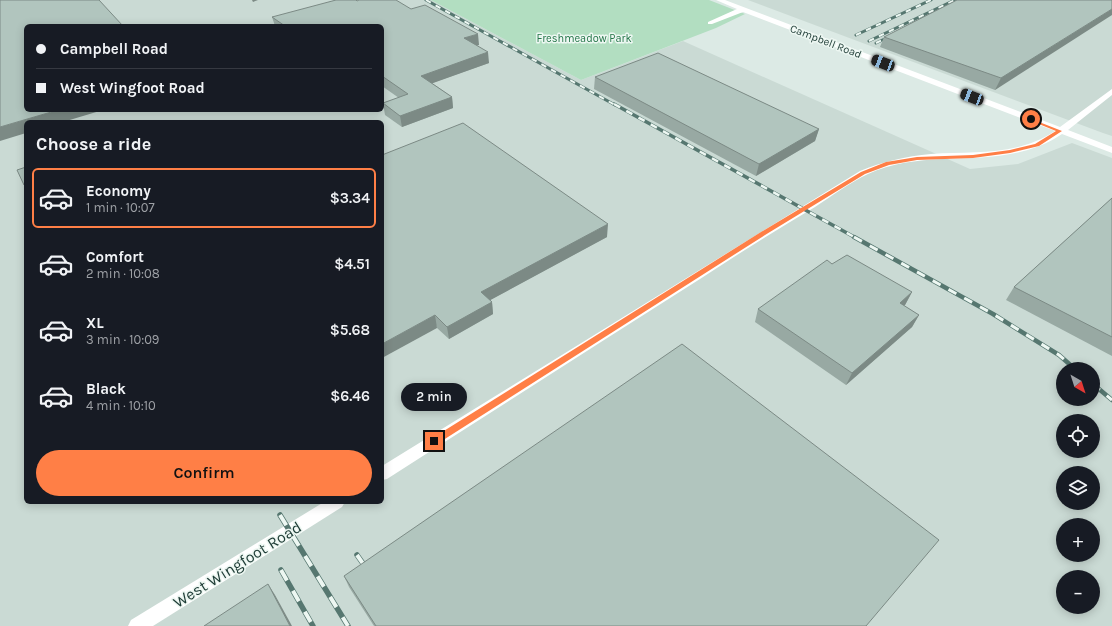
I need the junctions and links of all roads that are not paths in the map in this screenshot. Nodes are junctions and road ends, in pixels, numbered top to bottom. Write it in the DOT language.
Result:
graph roads {
  1 [pos="719,0"];
  2 [pos="744,9"];
  3 [pos="710,23"];
  4 [pos="1112,91"];
  5 [pos="1060,131"];
  6 [pos="1112,150"];
  7 [pos="384,473"];
  8 [pos="334,504"];
  9 [pos="137,626"];
  1 -- 2 [label="street, Campbell Road"];
  2 -- 3 [label="street"];
  2 -- 5 [label="street, Campbell Road"];
  4 -- 5 [label="street"];
  5 -- 6 [label="street, Campbell Road"];
  5 -- 7 [label="street"];
  8 -- 9 [label="street, West Wingfoot Road"];
}
